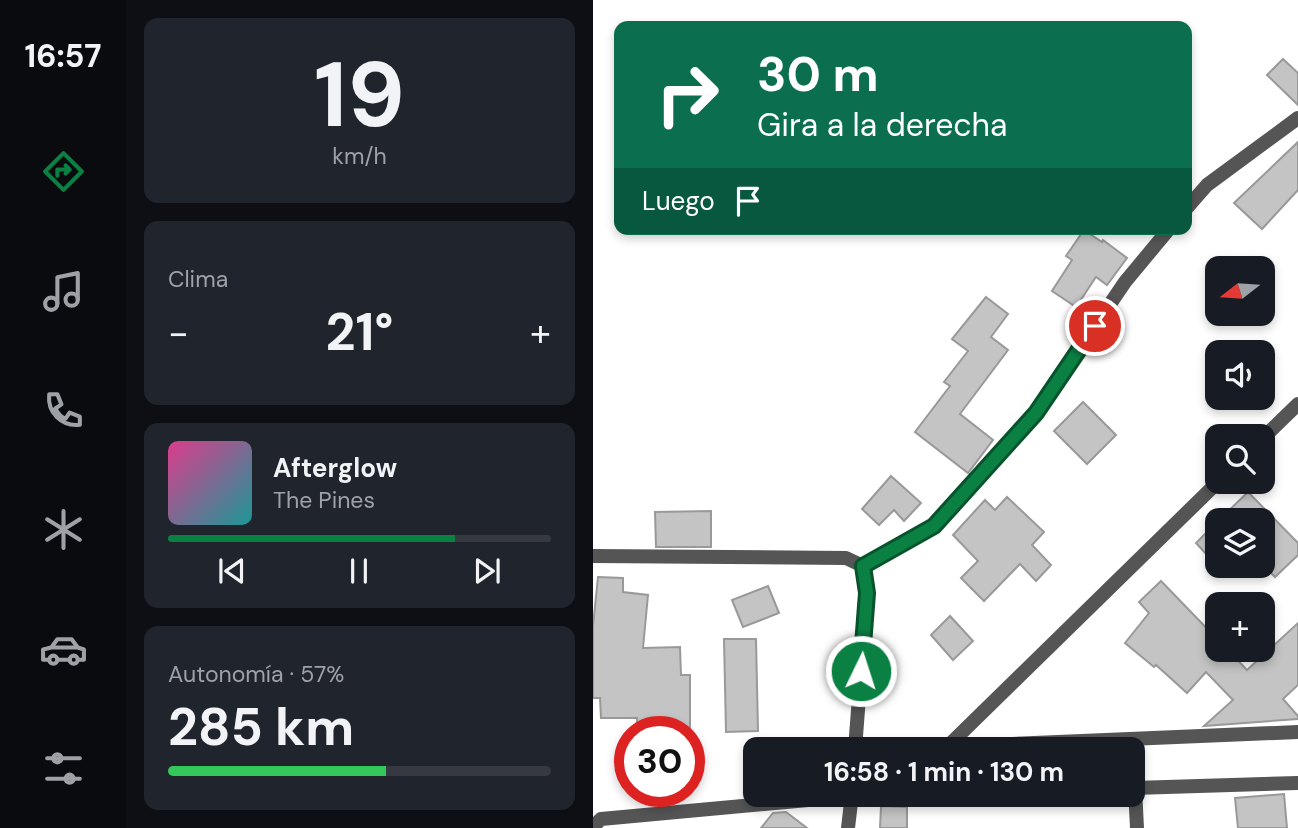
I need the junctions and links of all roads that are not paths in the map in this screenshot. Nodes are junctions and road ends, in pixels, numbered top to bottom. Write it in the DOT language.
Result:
graph roads {
  1 [pos="1298,118"];
  2 [pos="1192,202"];
  3 [pos="1164,235"];
  4 [pos="1298,404"];
  5 [pos="1275,426"];
  6 [pos="1206,494"];
  7 [pos="593,556"];
  8 [pos="863,566"];
  9 [pos="1298,732"];
  10 [pos="856,737"];
  11 [pos="957,737"];
  12 [pos="1145,739"];
  13 [pos="1298,783"];
  14 [pos="1145,788"];
  15 [pos="743,805"];
  16 [pos="851,807"];
  17 [pos="1135,807"];
  18 [pos="593,827"];
  19 [pos="848,828"];
  20 [pos="1137,828"];
  1 -- 2 [label="street"];
  3 -- 8 [label="street"];
  4 -- 5 [label="street"];
  6 -- 11 [label="street"];
  7 -- 8 [label="street"];
  8 -- 10 [label="street"];
  9 -- 12 [label="street"];
  13 -- 14 [label="street"];
  15 -- 18 [label="street"];
  16 -- 19 [label="street"];
  17 -- 20 [label="street"];
}
